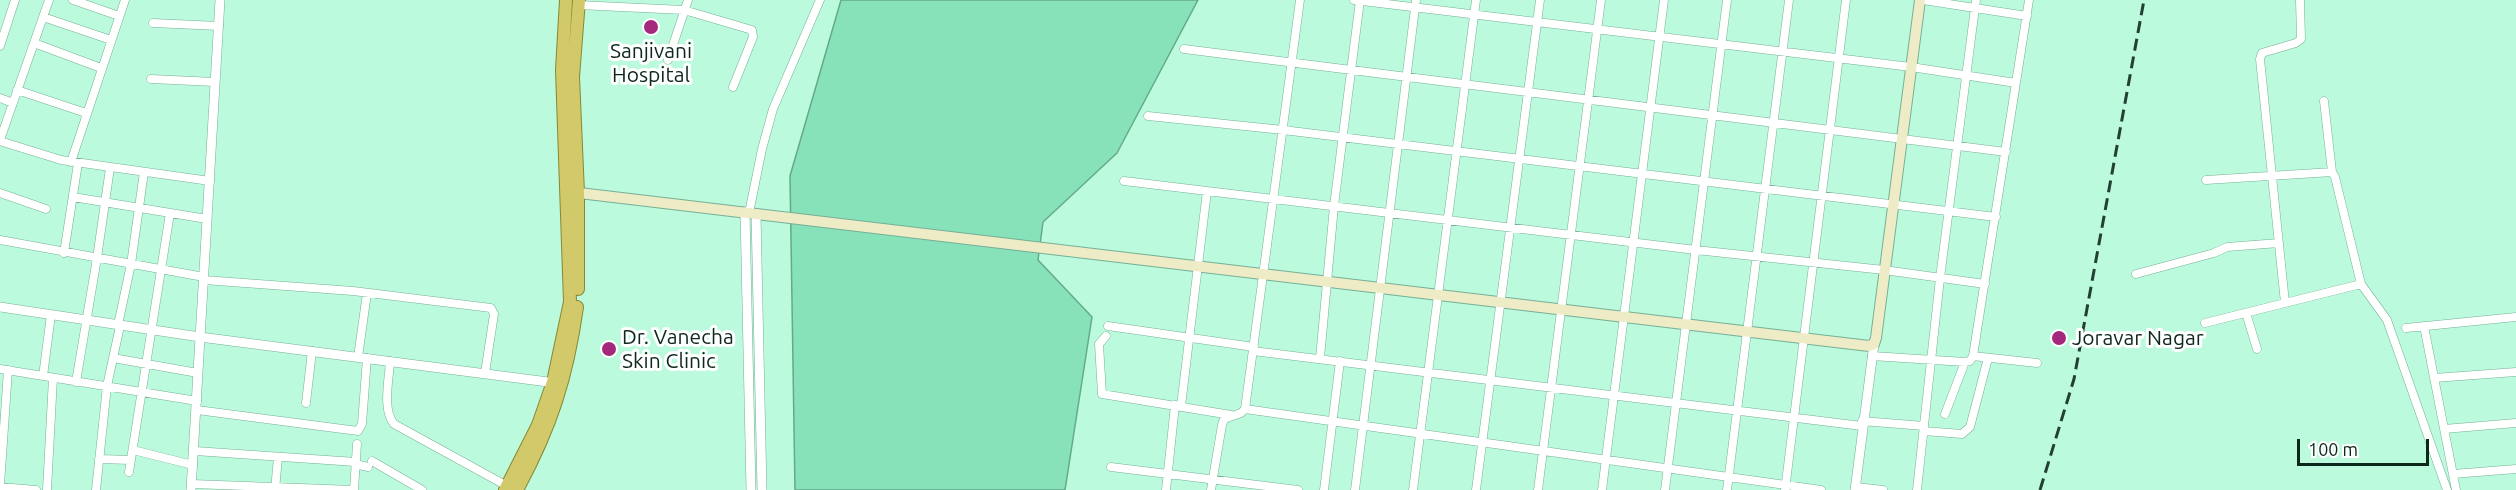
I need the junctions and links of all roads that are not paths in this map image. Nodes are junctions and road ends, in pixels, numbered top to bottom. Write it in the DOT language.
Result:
graph roads {
  1 [pos="15,0"];
  2 [pos="49,0"];
  3 [pos="72,0"];
  4 [pos="125,0"];
  5 [pos="220,0"];
  6 [pos="566,0"];
  7 [pos="688,0"];
  8 [pos="820,0"];
  9 [pos="1300,0"];
  10 [pos="1354,0"];
  11 [pos="1360,0"];
  12 [pos="1476,0"];
  13 [pos="1540,0"];
  14 [pos="1601,0"];
  15 [pos="1664,0"];
  16 [pos="1727,0"];
  17 [pos="1789,0"];
  18 [pos="1846,0"];
  19 [pos="1922,0"];
  20 [pos="2029,0"];
  21 [pos="2300,0"];
  22 [pos="578,3"];
  23 [pos="1416,4"];
  24 [pos="1975,4"];
  25 [pos="684,10"];
  26 [pos="1474,14"];
  27 [pos="119,16"];
  28 [pos="2026,16"];
  29 [pos="43,17"];
  30 [pos="1537,22"];
  31 [pos="153,23"];
  32 [pos="219,26"];
  33 [pos="1597,29"];
  34 [pos="1659,37"];
  35 [pos="111,40"];
  36 [pos="34,43"];
  37 [pos="1722,44"];
  38 [pos="0,46"];
  39 [pos="1184,49"];
  40 [pos="1783,51"];
  41 [pos="1838,58"];
  42 [pos="668,60"];
  43 [pos="1292,62"];
  44 [pos="1911,67"];
  45 [pos="101,68"];
  46 [pos="1352,70"];
  47 [pos="1407,76"];
  48 [pos="1966,76"];
  49 [pos="151,79"];
  50 [pos="216,82"];
  51 [pos="1465,83"];
  52 [pos="2016,83"];
  53 [pos="733,87"];
  54 [pos="17,90"];
  55 [pos="1528,91"];
  56 [pos="0,98"];
  57 [pos="1588,99"];
  58 [pos="2324,101"];
  59 [pos="13,103"];
  60 [pos="1650,106"];
  61 [pos="86,113"];
  62 [pos="1713,114"];
  63 [pos="1148,116"];
  64 [pos="1774,122"];
  65 [pos="1830,129"];
  66 [pos="1283,130"];
  67 [pos="1343,138"];
  68 [pos="1902,138"];
  69 [pos="0,141"];
  70 [pos="1399,145"];
  71 [pos="1957,146"];
  72 [pos="1456,152"];
  73 [pos="2006,152"];
  74 [pos="1519,160"];
  75 [pos="74,162"];
  76 [pos="1579,167"];
  77 [pos="110,168"];
  78 [pos="144,172"];
  79 [pos="2332,172"];
  80 [pos="1642,175"];
  81 [pos="2272,176"];
  82 [pos="2206,180"];
  83 [pos="210,181"];
  84 [pos="1124,181"];
  85 [pos="1704,183"];
  86 [pos="1765,190"];
  87 [pos="565,191"];
  88 [pos="1207,191"];
  89 [pos="578,193"];
  90 [pos="0,194"];
  91 [pos="1821,196"];
  92 [pos="73,197"];
  93 [pos="1274,198"];
  94 [pos="105,204"];
  95 [pos="1893,204"];
  96 [pos="1334,206"];
  97 [pos="46,209"];
  98 [pos="139,209"];
  99 [pos="1948,211"];
  100 [pos="170,213"];
  101 [pos="750,213"];
  102 [pos="1390,213"];
  103 [pos="1996,217"];
  104 [pos="207,219"];
  105 [pos="1447,220"];
  106 [pos="1510,227"];
  107 [pos="1570,235"];
  108 [pos="0,240"];
  109 [pos="1633,243"];
  110 [pos="2279,243"];
  111 [pos="1696,250"];
  112 [pos="64,253"];
  113 [pos="1757,257"];
  114 [pos="97,258"];
  115 [pos="1813,263"];
  116 [pos="131,264"];
  117 [pos="1198,266"];
  118 [pos="161,270"];
  119 [pos="1884,270"];
  120 [pos="1263,274"];
  121 [pos="2136,274"];
  122 [pos="204,278"];
  123 [pos="1940,278"];
  124 [pos="1329,281"];
  125 [pos="1985,284"];
  126 [pos="2361,284"];
  127 [pos="1381,288"];
  128 [pos="367,292"];
  129 [pos="1437,294"];
  130 [pos="1501,302"];
  131 [pos="2285,303"];
  132 [pos="0,307"];
  133 [pos="1560,309"];
  134 [pos="2246,313"];
  135 [pos="51,315"];
  136 [pos="1624,317"];
  137 [pos="2516,317"];
  138 [pos="86,320"];
  139 [pos="2205,323"];
  140 [pos="1687,324"];
  141 [pos="119,325"];
  142 [pos="1108,326"];
  143 [pos="2424,326"];
  144 [pos="2406,328"];
  145 [pos="150,330"];
  146 [pos="1747,332"];
  147 [pos="1106,336"];
  148 [pos="200,337"];
  149 [pos="1189,338"];
  150 [pos="1804,338"];
  151 [pos="1874,344"];
  152 [pos="1254,349"];
  153 [pos="2257,349"];
  154 [pos="312,351"];
  155 [pos="1872,356"];
  156 [pos="1973,356"];
  157 [pos="113,358"];
  158 [pos="363,358"];
  159 [pos="1320,358"];
  160 [pos="1988,358"];
  161 [pos="1931,360"];
  162 [pos="1340,361"];
  163 [pos="390,362"];
  164 [pos="1965,362"];
  165 [pos="2037,363"];
  166 [pos="145,364"];
  167 [pos="1371,365"];
  168 [pos="4,370"];
  169 [pos="1428,372"];
  170 [pos="2516,372"];
  171 [pos="198,374"];
  172 [pos="485,374"];
  173 [pos="43,376"];
  174 [pos="53,378"];
  175 [pos="2434,378"];
  176 [pos="1491,380"];
  177 [pos="76,382"];
  178 [pos="558,383"];
  179 [pos="107,386"];
  180 [pos="1550,387"];
  181 [pos="141,392"];
  182 [pos="1614,395"];
  183 [pos="306,403"];
  184 [pos="1677,403"];
  185 [pos="197,405"];
  186 [pos="1178,406"];
  187 [pos="1245,409"];
  188 [pos="1737,410"];
  189 [pos="1945,414"];
  190 [pos="1231,415"];
  191 [pos="1794,417"];
  192 [pos="1333,422"];
  193 [pos="1862,423"];
  194 [pos="2516,423"];
  195 [pos="1363,426"];
  196 [pos="1924,429"];
  197 [pos="2444,429"];
  198 [pos="1420,434"];
  199 [pos="1483,442"];
  200 [pos="357,444"];
  201 [pos="133,450"];
  202 [pos="1542,450"];
  203 [pos="195,451"];
  204 [pos="278,457"];
  205 [pos="1606,458"];
  206 [pos="99,459"];
  207 [pos="131,460"];
  208 [pos="356,463"];
  209 [pos="193,465"];
  210 [pos="1111,467"];
  211 [pos="1668,468"];
  212 [pos="2516,469"];
  213 [pos="129,472"];
  214 [pos="1167,474"];
  215 [pos="2453,474"];
  216 [pos="1729,476"];
  217 [pos="1213,480"];
  218 [pos="0,486"];
  219 [pos="191,487"];
  220 [pos="1785,487"];
  221 [pos="1855,488"];
  222 [pos="275,489"];
  223 [pos="510,489"];
  224 [pos="36,490"];
  225 [pos="47,490"];
  226 [pos="96,490"];
  227 [pos="354,490"];
  228 [pos="422,490"];
  229 [pos="751,490"];
  230 [pos="762,490"];
  231 [pos="1166,490"];
  232 [pos="1211,490"];
  233 [pos="1298,490"];
  234 [pos="1324,490"];
  235 [pos="1355,490"];
  236 [pos="1413,490"];
  237 [pos="1476,490"];
  238 [pos="1538,490"];
  239 [pos="1602,490"];
  240 [pos="1665,490"];
  241 [pos="1727,490"];
  242 [pos="1821,490"];
  243 [pos="1883,490"];
  244 [pos="1917,490"];
  245 [pos="2447,490"];
  246 [pos="2456,490"];
  1 -- 38 [label="street"];
  2 -- 29 [label="street"];
  3 -- 27 [label="street"];
  4 -- 27 [label="street"];
  5 -- 32 [label="street"];
  6 -- 87 [label="highway"];
  7 -- 25 [label="street"];
  8 -- 101 [label="street"];
  9 -- 43 [label="street"];
  10 -- 11 [label="street"];
  11 -- 23 [label="street"];
  11 -- 46 [label="street"];
  12 -- 26 [label="street"];
  13 -- 30 [label="street"];
  14 -- 33 [label="street"];
  15 -- 34 [label="street"];
  16 -- 37 [label="street"];
  17 -- 40 [label="street"];
  18 -- 41 [label="street"];
  19 -- 24 [label="street"];
  19 -- 44 [label="main road"];
  20 -- 28 [label="street"];
  21 -- 81 [label="street"];
  22 -- 25 [label="street"];
  22 -- 89 [label="highway"];
  23 -- 26 [label="street"];
  23 -- 47 [label="street"];
  24 -- 28 [label="street"];
  24 -- 48 [label="street"];
  25 -- 42 [label="street"];
  25 -- 53 [label="street"];
  26 -- 30 [label="street"];
  26 -- 51 [label="street"];
  27 -- 35 [label="street"];
  28 -- 52 [label="street"];
  29 -- 35 [label="street"];
  29 -- 36 [label="street"];
  30 -- 33 [label="street"];
  30 -- 55 [label="street"];
  31 -- 32 [label="street"];
  32 -- 50 [label="street"];
  33 -- 34 [label="street"];
  33 -- 57 [label="street"];
  34 -- 37 [label="street"];
  34 -- 60 [label="street"];
  35 -- 45 [label="street"];
  36 -- 45 [label="street"];
  36 -- 54 [label="street"];
  37 -- 40 [label="street"];
  37 -- 62 [label="street"];
  39 -- 43 [label="street"];
  40 -- 41 [label="street"];
  40 -- 64 [label="street"];
  41 -- 44 [label="street"];
  41 -- 65 [label="street"];
  43 -- 46 [label="street"];
  43 -- 66 [label="street"];
  44 -- 48 [label="street"];
  44 -- 68 [label="main road"];
  45 -- 61 [label="street"];
  46 -- 47 [label="street"];
  46 -- 67 [label="street"];
  47 -- 51 [label="street"];
  47 -- 70 [label="street"];
  48 -- 52 [label="street"];
  48 -- 71 [label="street"];
  49 -- 50 [label="street"];
  50 -- 83 [label="street"];
  51 -- 55 [label="street"];
  51 -- 72 [label="street"];
  52 -- 73 [label="street"];
  54 -- 59 [label="street"];
  54 -- 61 [label="street"];
  55 -- 57 [label="street"];
  55 -- 74 [label="street"];
  56 -- 59 [label="street"];
  57 -- 60 [label="street"];
  57 -- 76 [label="street"];
  58 -- 79 [label="street"];
  59 -- 69 [label="street"];
  60 -- 62 [label="street"];
  60 -- 80 [label="street"];
  61 -- 75 [label="street"];
  62 -- 64 [label="street"];
  62 -- 85 [label="street"];
  63 -- 66 [label="street"];
  64 -- 65 [label="street"];
  64 -- 86 [label="street"];
  65 -- 68 [label="street"];
  65 -- 91 [label="street"];
  66 -- 67 [label="street"];
  66 -- 93 [label="street"];
  67 -- 70 [label="street"];
  67 -- 96 [label="street"];
  68 -- 71 [label="street"];
  68 -- 95 [label="main road"];
  69 -- 75 [label="street"];
  70 -- 72 [label="street"];
  70 -- 102 [label="street"];
  71 -- 73 [label="street"];
  71 -- 99 [label="street"];
  72 -- 74 [label="street"];
  72 -- 105 [label="street"];
  73 -- 103 [label="street"];
  74 -- 76 [label="street"];
  74 -- 106 [label="street"];
  75 -- 77 [label="street"];
  75 -- 92 [label="street"];
  76 -- 80 [label="street"];
  76 -- 107 [label="street"];
  77 -- 78 [label="street"];
  77 -- 94 [label="street"];
  78 -- 83 [label="street"];
  78 -- 98 [label="street"];
  79 -- 81 [label="street"];
  79 -- 126 [label="street"];
  80 -- 85 [label="street"];
  80 -- 109 [label="street"];
  81 -- 82 [label="street"];
  81 -- 110 [label="street"];
  83 -- 104 [label="street"];
  84 -- 88 [label="street"];
  85 -- 86 [label="street"];
  85 -- 111 [label="street"];
  86 -- 91 [label="street"];
  86 -- 113 [label="street"];
  87 -- 89 [label="main road"];
  87 -- 178 [label="highway"];
  88 -- 93 [label="street"];
  88 -- 117 [label="street"];
  89 -- 101 [label="main road"];
  89 -- 178 [label="highway"];
  90 -- 97 [label="street"];
  91 -- 95 [label="street"];
  91 -- 115 [label="street"];
  92 -- 94 [label="street"];
  92 -- 112 [label="street"];
  93 -- 96 [label="street"];
  93 -- 120 [label="street"];
  94 -- 98 [label="street"];
  94 -- 114 [label="street"];
  95 -- 99 [label="street"];
  95 -- 119 [label="main road"];
  96 -- 102 [label="street"];
  96 -- 124 [label="street"];
  98 -- 100 [label="street"];
  98 -- 116 [label="street"];
  99 -- 103 [label="street"];
  99 -- 123 [label="street"];
  100 -- 104 [label="street"];
  100 -- 118 [label="street"];
  101 -- 117 [label="main road"];
  101 -- 229 [label="street"];
  101 -- 230 [label="street"];
  102 -- 105 [label="street"];
  102 -- 127 [label="street"];
  103 -- 125 [label="street"];
  104 -- 122 [label="street"];
  105 -- 106 [label="street"];
  105 -- 129 [label="street"];
  106 -- 107 [label="street"];
  106 -- 130 [label="street"];
  107 -- 109 [label="street"];
  107 -- 133 [label="street"];
  108 -- 112 [label="street"];
  109 -- 111 [label="street"];
  109 -- 136 [label="street"];
  110 -- 121 [label="street"];
  110 -- 131 [label="street"];
  111 -- 113 [label="street"];
  111 -- 140 [label="street"];
  112 -- 114 [label="street"];
  113 -- 115 [label="street"];
  113 -- 146 [label="street"];
  114 -- 116 [label="street"];
  114 -- 138 [label="street"];
  115 -- 119 [label="street"];
  115 -- 150 [label="street"];
  116 -- 118 [label="street"];
  116 -- 141 [label="street"];
  117 -- 120 [label="main road"];
  117 -- 149 [label="street"];
  118 -- 122 [label="street"];
  118 -- 145 [label="street"];
  119 -- 123 [label="street"];
  119 -- 151 [label="main road"];
  120 -- 124 [label="main road"];
  120 -- 152 [label="street"];
  122 -- 128 [label="street"];
  122 -- 148 [label="street"];
  123 -- 125 [label="street"];
  123 -- 161 [label="street"];
  124 -- 127 [label="main road"];
  124 -- 159 [label="street"];
  125 -- 156 [label="street"];
  126 -- 131 [label="street"];
  126 -- 245 [label="street"];
  127 -- 129 [label="main road"];
  127 -- 167 [label="street"];
  128 -- 158 [label="street"];
  128 -- 172 [label="street"];
  129 -- 130 [label="main road"];
  129 -- 169 [label="street"];
  130 -- 133 [label="main road"];
  130 -- 176 [label="street"];
  131 -- 134 [label="street"];
  132 -- 135 [label="street"];
  133 -- 136 [label="main road"];
  133 -- 180 [label="street"];
  134 -- 139 [label="street"];
  134 -- 153 [label="street"];
  135 -- 138 [label="street"];
  135 -- 173 [label="street"];
  136 -- 140 [label="main road"];
  136 -- 182 [label="street"];
  137 -- 143 [label="street"];
  138 -- 141 [label="street"];
  138 -- 177 [label="street"];
  140 -- 146 [label="main road"];
  140 -- 184 [label="street"];
  141 -- 145 [label="street"];
  141 -- 157 [label="street"];
  142 -- 149 [label="street"];
  143 -- 144 [label="street"];
  143 -- 175 [label="street"];
  145 -- 148 [label="street"];
  145 -- 166 [label="street"];
  146 -- 150 [label="main road"];
  146 -- 188 [label="street"];
  147 -- 186 [label="street"];
  148 -- 154 [label="street"];
  148 -- 171 [label="street"];
  149 -- 152 [label="street"];
  149 -- 186 [label="street"];
  150 -- 151 [label="main road"];
  150 -- 191 [label="street"];
  151 -- 155 [label="street"];
  152 -- 159 [label="street"];
  152 -- 187 [label="street"];
  154 -- 158 [label="street"];
  154 -- 183 [label="street"];
  155 -- 161 [label="street"];
  155 -- 193 [label="street"];
  156 -- 160 [label="street"];
  156 -- 164 [label="street"];
  157 -- 166 [label="street"];
  157 -- 179 [label="street"];
  158 -- 163 [label="street"];
  158 -- 185 [label="street"];
  159 -- 162 [label="street"];
  160 -- 165 [label="street"];
  160 -- 196 [label="street"];
  161 -- 164 [label="street"];
  161 -- 196 [label="street"];
  162 -- 167 [label="street"];
  162 -- 192 [label="street"];
  163 -- 172 [label="street"];
  163 -- 223 [label="street"];
  164 -- 189 [label="street"];
  166 -- 171 [label="street"];
  166 -- 181 [label="street"];
  167 -- 169 [label="street"];
  167 -- 195 [label="street"];
  168 -- 173 [label="street"];
  168 -- 218 [label="street"];
  169 -- 176 [label="street"];
  169 -- 198 [label="street"];
  170 -- 175 [label="street"];
  171 -- 185 [label="street"];
  172 -- 178 [label="street"];
  173 -- 174 [label="street"];
  174 -- 177 [label="street"];
  174 -- 225 [label="street"];
  175 -- 197 [label="street"];
  176 -- 180 [label="street"];
  176 -- 199 [label="street"];
  177 -- 179 [label="street"];
  178 -- 223 [label="highway"];
  179 -- 181 [label="street"];
  179 -- 206 [label="street"];
  180 -- 182 [label="street"];
  180 -- 202 [label="street"];
  181 -- 185 [label="street"];
  181 -- 201 [label="street"];
  182 -- 184 [label="street"];
  182 -- 205 [label="street"];
  184 -- 188 [label="street"];
  184 -- 211 [label="street"];
  185 -- 203 [label="street"];
  186 -- 190 [label="street"];
  186 -- 214 [label="street"];
  187 -- 190 [label="street"];
  187 -- 192 [label="street"];
  188 -- 191 [label="street"];
  188 -- 216 [label="street"];
  190 -- 217 [label="street"];
  191 -- 193 [label="street"];
  191 -- 220 [label="street"];
  192 -- 195 [label="street"];
  192 -- 234 [label="street"];
  193 -- 196 [label="street"];
  193 -- 221 [label="street"];
  194 -- 197 [label="street"];
  195 -- 198 [label="street"];
  195 -- 235 [label="street"];
  196 -- 244 [label="street"];
  197 -- 215 [label="street"];
  198 -- 199 [label="street"];
  198 -- 236 [label="street"];
  199 -- 202 [label="street"];
  199 -- 237 [label="street"];
  200 -- 208 [label="street"];
  201 -- 207 [label="street"];
  201 -- 209 [label="street"];
  202 -- 205 [label="street"];
  202 -- 238 [label="street"];
  203 -- 204 [label="street"];
  203 -- 209 [label="street"];
  204 -- 208 [label="street"];
  204 -- 222 [label="street"];
  205 -- 211 [label="street"];
  205 -- 239 [label="street"];
  206 -- 207 [label="street"];
  206 -- 226 [label="street"];
  207 -- 213 [label="street"];
  208 -- 227 [label="street"];
  208 -- 228 [label="street"];
  209 -- 219 [label="street"];
  210 -- 214 [label="street"];
  211 -- 216 [label="street"];
  211 -- 240 [label="street"];
  212 -- 215 [label="street"];
  214 -- 217 [label="street"];
  214 -- 231 [label="street"];
  215 -- 246 [label="street"];
  216 -- 220 [label="street"];
  216 -- 241 [label="street"];
  217 -- 232 [label="street"];
  217 -- 233 [label="street"];
  218 -- 224 [label="street"];
  219 -- 222 [label="street"];
  220 -- 242 [label="street"];
  221 -- 243 [label="street"];
  222 -- 227 [label="street"];
}
